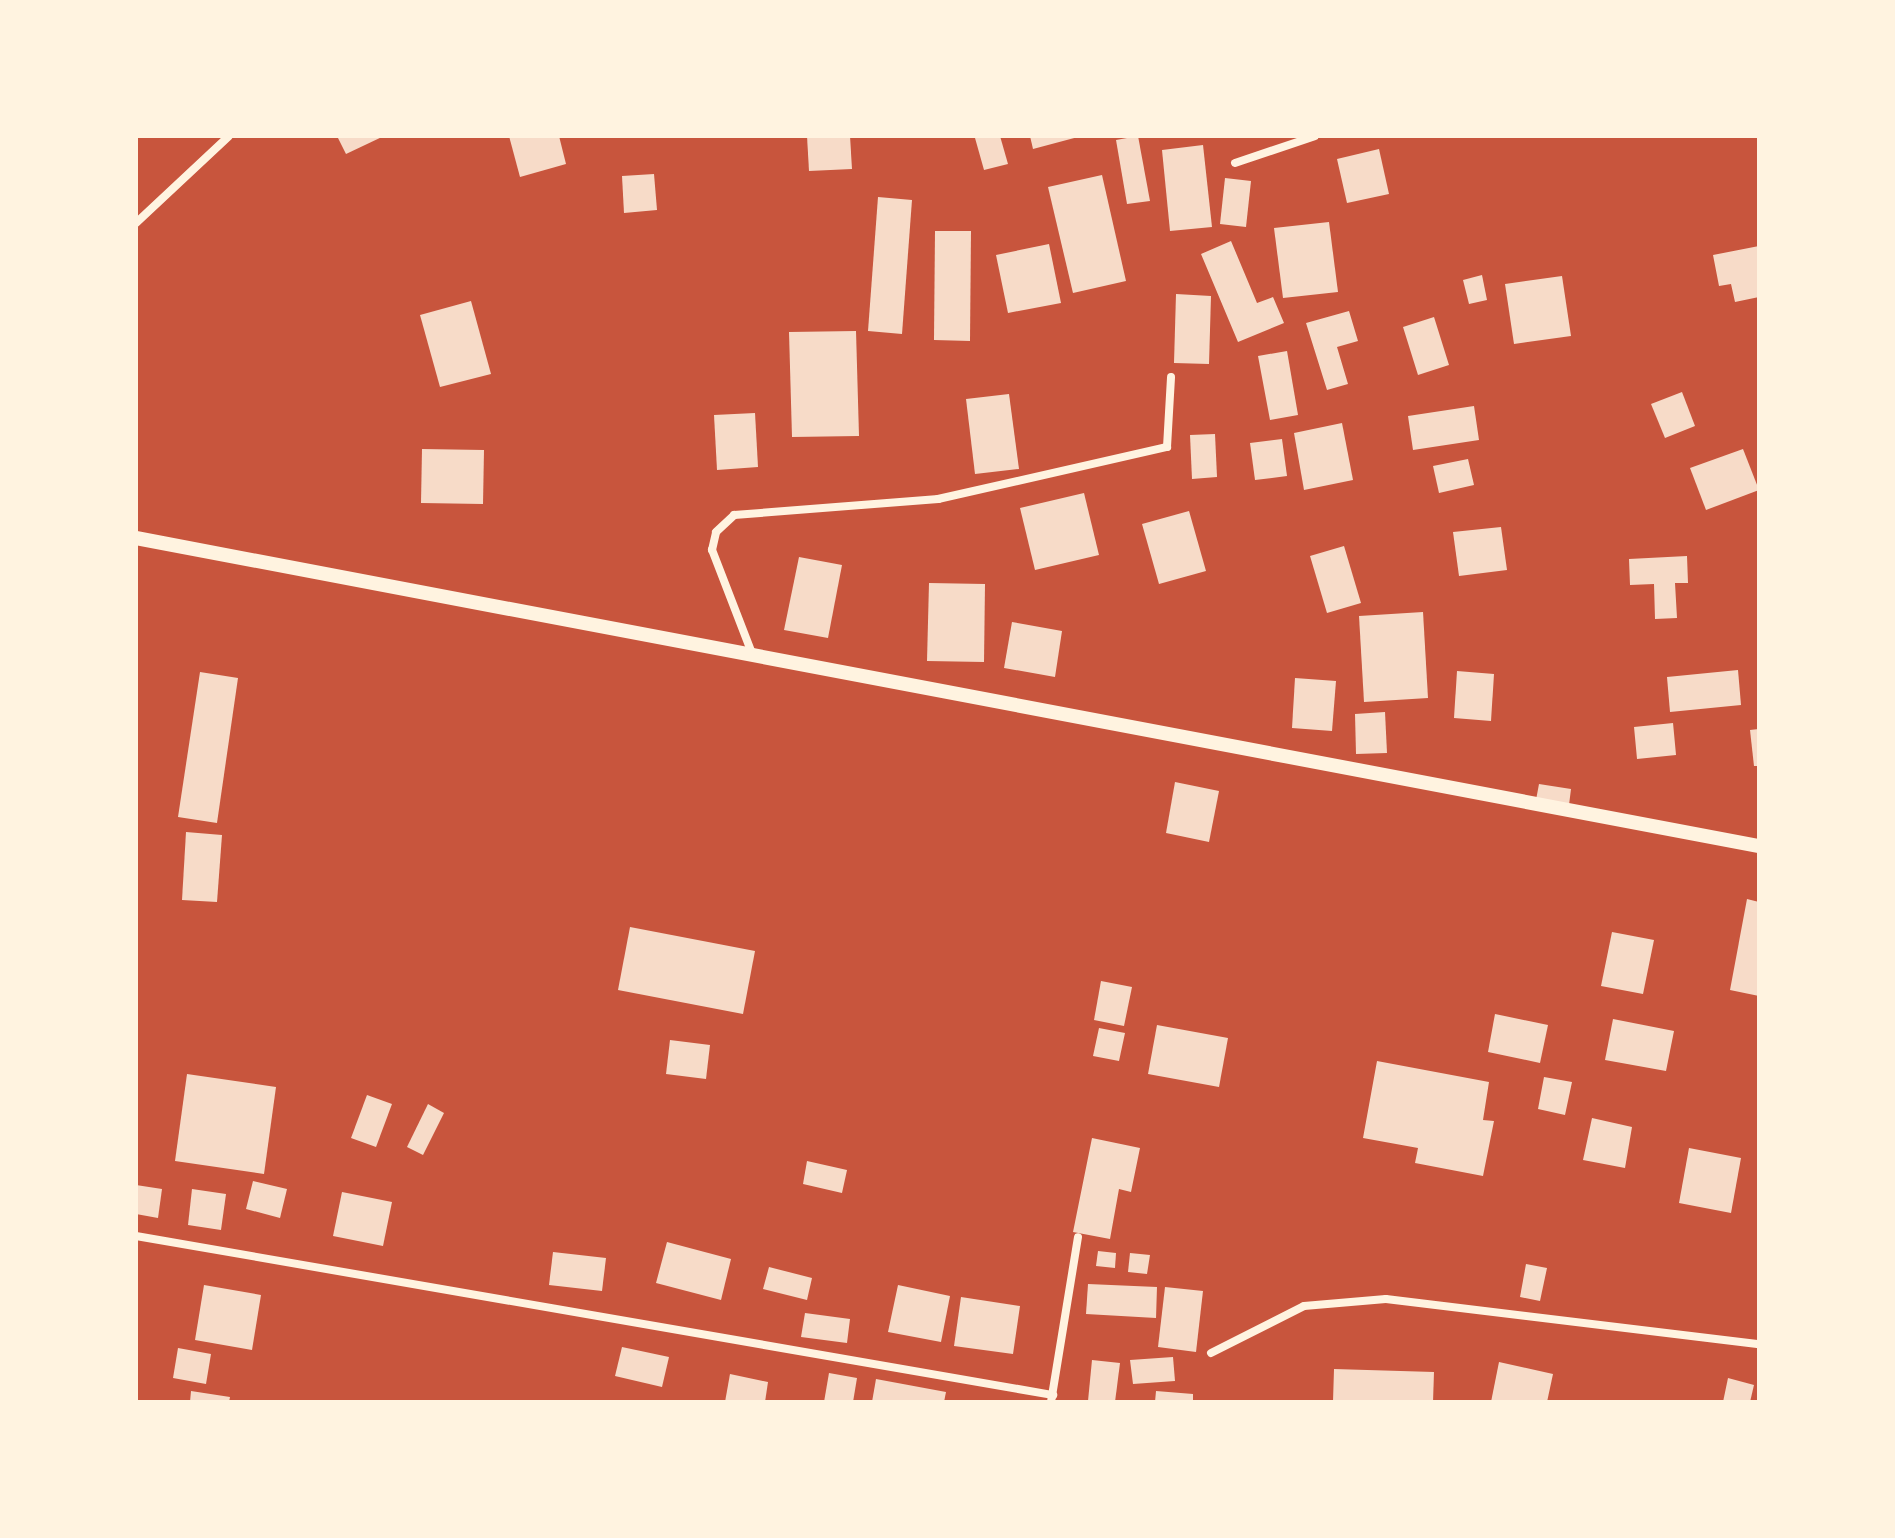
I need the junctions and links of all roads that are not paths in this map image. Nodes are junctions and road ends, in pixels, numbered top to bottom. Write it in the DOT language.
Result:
graph roads {
  1 [pos="229,136"];
  2 [pos="1315,136"];
  3 [pos="1235,163"];
  4 [pos="136,223"];
  5 [pos="1171,377"];
  6 [pos="136,538"];
  7 [pos="753,656"];
  8 [pos="1759,846"];
  9 [pos="136,1236"];
  10 [pos="1078,1237"];
  11 [pos="1759,1344"];
  12 [pos="1211,1353"];
  13 [pos="1052,1398"];
  1 -- 4 [label="street"];
  2 -- 3 [label="street"];
  5 -- 7 [label="street"];
  6 -- 7 [label="street"];
  7 -- 8 [label="street"];
  9 -- 13 [label="street"];
  10 -- 13 [label="street"];
  11 -- 12 [label="street"];
}
